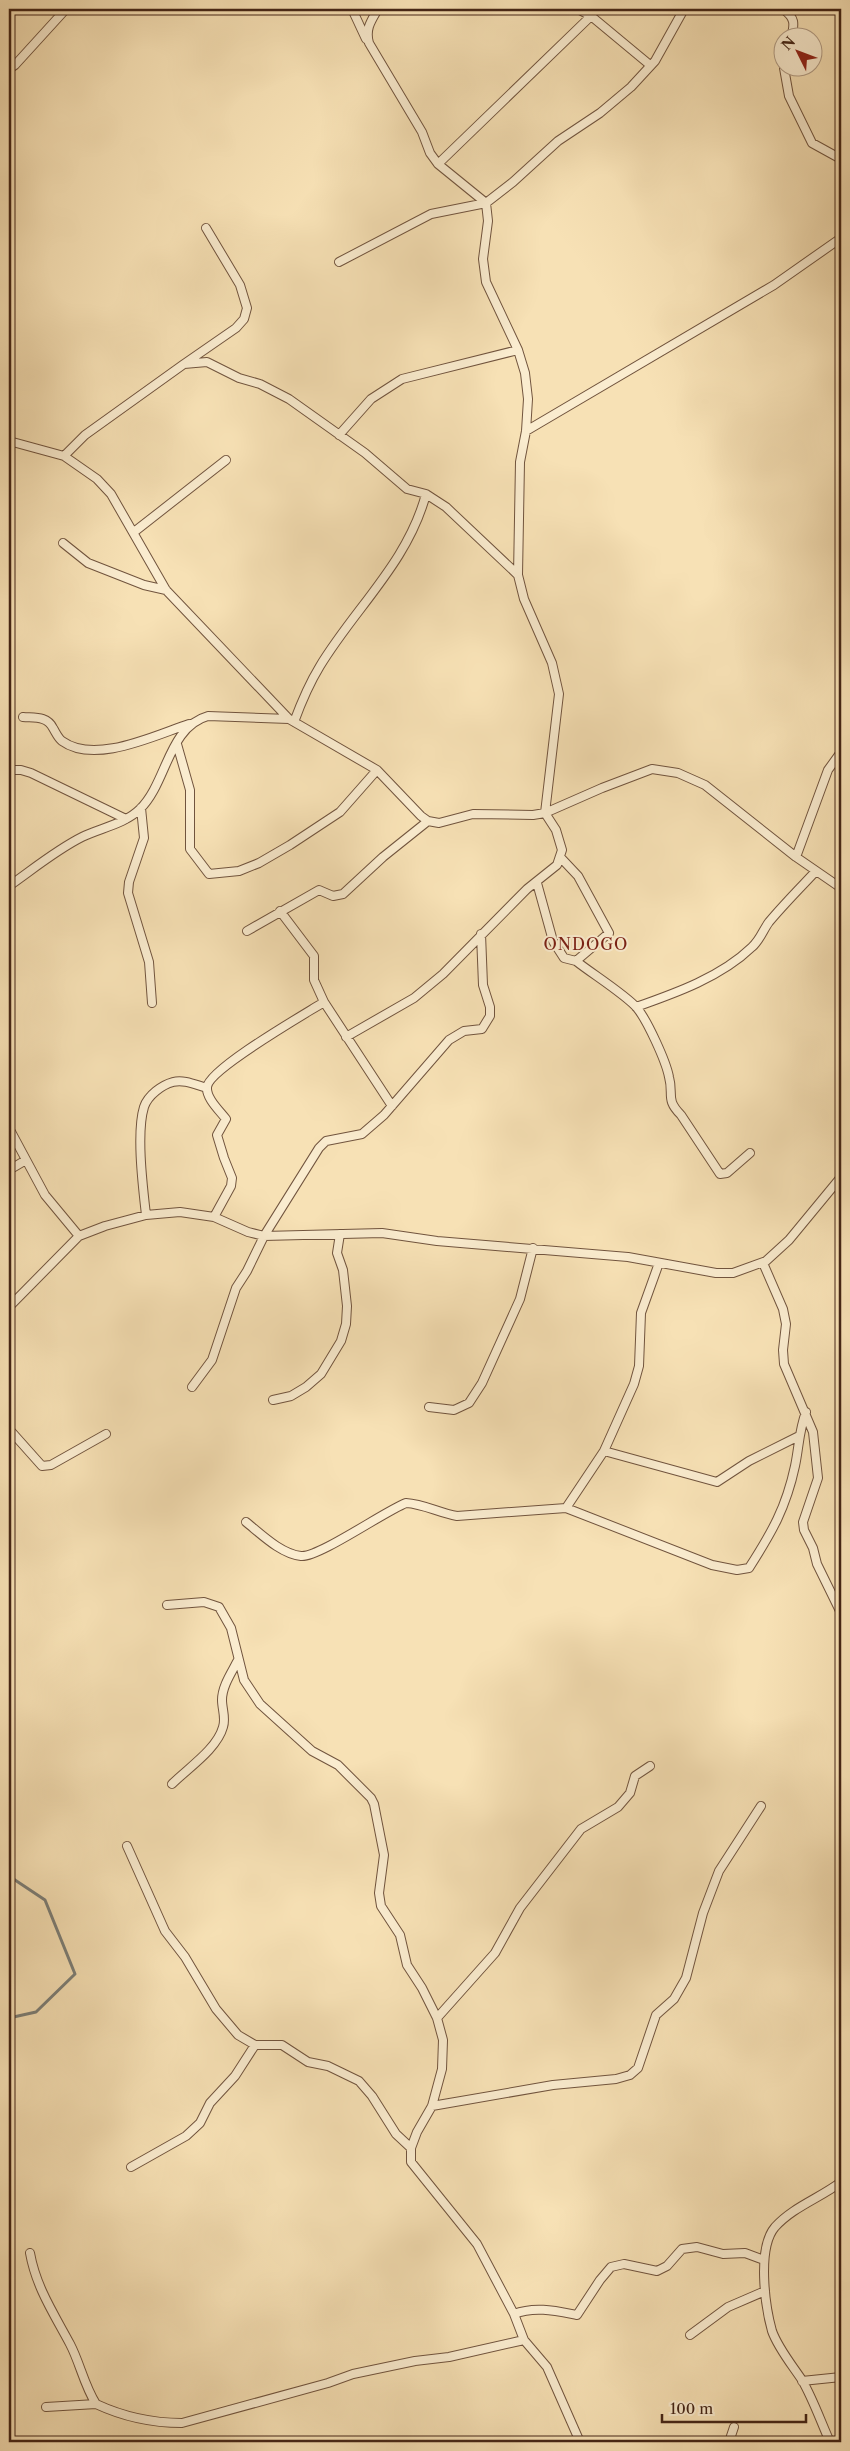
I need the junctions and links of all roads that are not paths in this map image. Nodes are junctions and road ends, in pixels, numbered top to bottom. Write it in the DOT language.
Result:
graph roads {
  1 [pos="66,9"];
  2 [pos="352,9"];
  3 [pos="378,9"];
  4 [pos="578,9"];
  5 [pos="684,9"];
  6 [pos="783,9"];
  7 [pos="591,16"];
  8 [pos="794,28"];
  9 [pos="369,42"];
  10 [pos="650,65"];
  11 [pos="9,68"];
  12 [pos="786,78"];
  13 [pos="841,159"];
  14 [pos="438,164"];
  15 [pos="486,203"];
  16 [pos="206,228"];
  17 [pos="840,241"];
  18 [pos="340,262"];
  19 [pos="518,350"];
  20 [pos="184,364"];
  21 [pos="526,431"];
  22 [pos="339,436"];
  23 [pos="9,441"];
  24 [pos="64,456"];
  25 [pos="226,460"];
  26 [pos="426,494"];
  27 [pos="134,532"];
  28 [pos="63,543"];
  29 [pos="518,575"];
  30 [pos="166,590"];
  31 [pos="23,717"];
  32 [pos="291,721"];
  33 [pos="189,724"];
  34 [pos="177,744"];
  35 [pos="841,752"];
  36 [pos="9,770"];
  37 [pos="377,770"];
  38 [pos="140,808"];
  39 [pos="545,813"];
  40 [pos="126,819"];
  41 [pos="428,821"];
  42 [pos="796,857"];
  43 [pos="560,858"];
  44 [pos="816,871"];
  45 [pos="536,883"];
  46 [pos="9,886"];
  47 [pos="841,888"];
  48 [pos="280,911"];
  49 [pos="247,930"];
  50 [pos="481,934"];
  51 [pos="576,961"];
  52 [pos="324,1002"];
  53 [pos="152,1003"];
  54 [pos="636,1007"];
  55 [pos="346,1037"];
  56 [pos="207,1088"];
  57 [pos="392,1106"];
  58 [pos="9,1128"];
  59 [pos="750,1152"];
  60 [pos="26,1160"];
  61 [pos="9,1170"];
  62 [pos="841,1177"];
  63 [pos="146,1215"];
  64 [pos="214,1217"];
  65 [pos="340,1234"];
  66 [pos="79,1236"];
  67 [pos="264,1236"];
  68 [pos="533,1248"];
  69 [pos="659,1263"];
  70 [pos="763,1263"];
  71 [pos="10,1303"];
  72 [pos="192,1387"];
  73 [pos="273,1400"];
  74 [pos="429,1407"];
  75 [pos="806,1412"];
  76 [pos="9,1429"];
  77 [pos="106,1434"];
  78 [pos="799,1436"];
  79 [pos="604,1451"];
  80 [pos="566,1508"];
  81 [pos="246,1522"];
  82 [pos="167,1605"];
  83 [pos="841,1613"];
  84 [pos="238,1660"];
  85 [pos="650,1766"];
  86 [pos="172,1784"];
  87 [pos="761,1806"];
  88 [pos="126,1846"];
  89 [pos="437,2018"];
  90 [pos="254,2045"];
  91 [pos="432,2106"];
  92 [pos="411,2148"];
  93 [pos="131,2167"];
  94 [pos="841,2182"];
  95 [pos="30,2253"];
  96 [pos="764,2260"];
  97 [pos="765,2291"];
  98 [pos="514,2314"];
  99 [pos="690,2335"];
  100 [pos="524,2340"];
  101 [pos="841,2377"];
  102 [pos="802,2381"];
  103 [pos="96,2404"];
  104 [pos="46,2407"];
  105 [pos="734,2427"];
  106 [pos="580,2442"];
  107 [pos="728,2442"];
  108 [pos="830,2442"];
  1 -- 11 [label="street"];
  2 -- 9 [label="street"];
  3 -- 9 [label="street"];
  4 -- 7 [label="street"];
  5 -- 10 [label="street"];
  6 -- 8 [label="street"];
  7 -- 10 [label="street"];
  7 -- 14 [label="street"];
  9 -- 14 [label="street"];
  10 -- 15 [label="street"];
  12 -- 13 [label="street"];
  14 -- 15 [label="street"];
  15 -- 18 [label="street"];
  15 -- 19 [label="street"];
  16 -- 20 [label="street"];
  17 -- 21 [label="street"];
  19 -- 21 [label="street"];
  19 -- 22 [label="street"];
  20 -- 22 [label="street"];
  20 -- 24 [label="street"];
  21 -- 29 [label="street"];
  22 -- 26 [label="street"];
  23 -- 24 [label="street"];
  24 -- 27 [label="street"];
  25 -- 27 [label="street"];
  26 -- 29 [label="street"];
  26 -- 32 [label="street"];
  27 -- 30 [label="street"];
  28 -- 30 [label="street"];
  29 -- 39 [label="street"];
  30 -- 32 [label="street"];
  31 -- 33 [label="street"];
  32 -- 33 [label="street"];
  32 -- 37 [label="street"];
  33 -- 34 [label="street"];
  34 -- 37 [label="street"];
  34 -- 38 [label="street"];
  35 -- 42 [label="street"];
  36 -- 40 [label="street"];
  37 -- 41 [label="street"];
  38 -- 40 [label="street"];
  38 -- 53 [label="street"];
  39 -- 41 [label="street"];
  39 -- 42 [label="street"];
  39 -- 43 [label="street"];
  40 -- 46 [label="street"];
  41 -- 48 [label="street"];
  42 -- 44 [label="street"];
  43 -- 45 [label="street"];
  43 -- 51 [label="street"];
  44 -- 47 [label="street"];
  44 -- 54 [label="street"];
  45 -- 50 [label="street"];
  45 -- 51 [label="street"];
  48 -- 49 [label="street"];
  48 -- 52 [label="street"];
  50 -- 55 [label="street"];
  50 -- 57 [label="street"];
  51 -- 54 [label="street"];
  52 -- 55 [label="street"];
  52 -- 56 [label="street"];
  54 -- 59 [label="street"];
  55 -- 57 [label="street"];
  56 -- 63 [label="street"];
  56 -- 64 [label="street"];
  57 -- 67 [label="street"];
  58 -- 60 [label="street"];
  60 -- 61 [label="street"];
  60 -- 66 [label="street"];
  62 -- 70 [label="street"];
  63 -- 64 [label="street"];
  63 -- 66 [label="street"];
  64 -- 67 [label="street"];
  65 -- 67 [label="street"];
  65 -- 68 [label="street"];
  65 -- 73 [label="street"];
  66 -- 71 [label="street"];
  67 -- 72 [label="street"];
  68 -- 69 [label="street"];
  68 -- 74 [label="street"];
  69 -- 70 [label="street"];
  69 -- 79 [label="street"];
  70 -- 75 [label="street"];
  75 -- 78 [label="street"];
  75 -- 83 [label="street"];
  76 -- 77 [label="street"];
  78 -- 79 [label="street"];
  78 -- 80 [label="street"];
  79 -- 80 [label="street"];
  80 -- 81 [label="street"];
  82 -- 84 [label="street"];
  84 -- 86 [label="street"];
  84 -- 89 [label="street"];
  85 -- 89 [label="street"];
  87 -- 91 [label="street"];
  88 -- 90 [label="street"];
  89 -- 91 [label="street"];
  90 -- 92 [label="street"];
  90 -- 93 [label="street"];
  91 -- 92 [label="street"];
  92 -- 98 [label="street"];
  94 -- 96 [label="street"];
  95 -- 103 [label="street"];
  96 -- 97 [label="street"];
  96 -- 98 [label="street"];
  97 -- 99 [label="street"];
  97 -- 102 [label="street"];
  98 -- 100 [label="street"];
  100 -- 103 [label="street"];
  100 -- 106 [label="street"];
  101 -- 102 [label="street"];
  102 -- 108 [label="street"];
  103 -- 104 [label="street"];
  105 -- 107 [label="street"];
}
